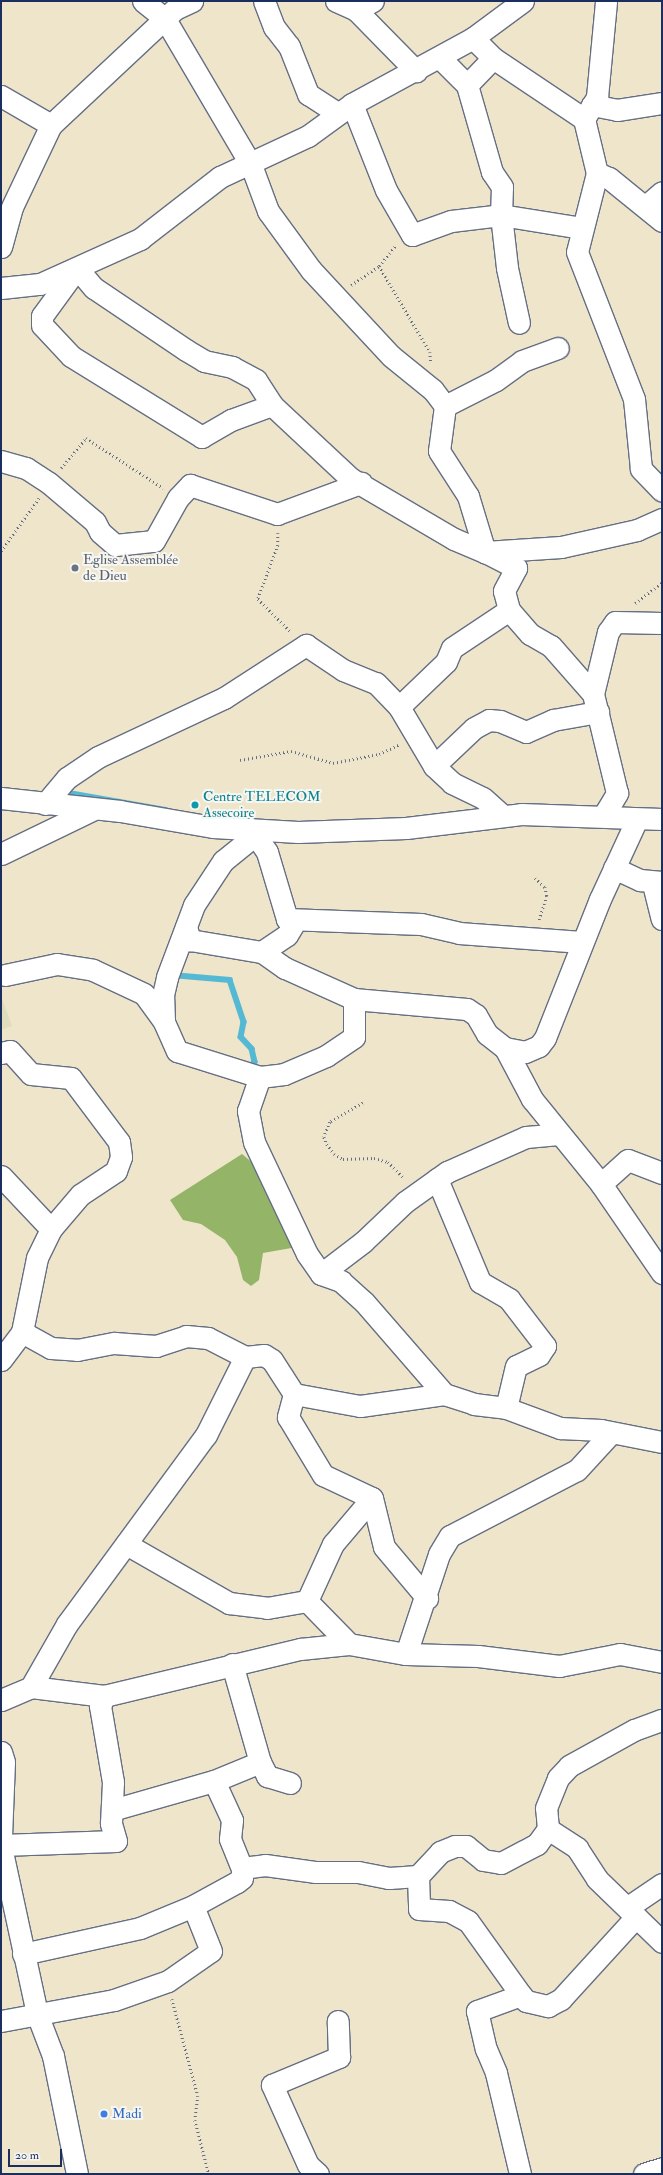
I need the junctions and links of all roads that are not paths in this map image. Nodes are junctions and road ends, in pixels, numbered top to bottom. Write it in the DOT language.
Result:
graph roads {
  1 [pos="143,1"];
  2 [pos="192,1"];
  3 [pos="264,1"];
  4 [pos="336,1"];
  5 [pos="606,1"];
  6 [pos="518,3"];
  7 [pos="365,6"];
  8 [pos="165,19"];
  9 [pos="473,38"];
  10 [pos="440,58"];
  11 [pos="493,58"];
  12 [pos="416,71"];
  13 [pos="467,85"];
  14 [pos="1,96"];
  15 [pos="662,103"];
  16 [pos="344,108"];
  17 [pos="588,112"];
  18 [pos="51,124"];
  19 [pos="250,165"];
  20 [pos="597,173"];
  21 [pos="662,192"];
  22 [pos="6,202"];
  23 [pos="646,206"];
  24 [pos="501,215"];
  25 [pos="662,221"];
  26 [pos="581,228"];
  27 [pos="1,247"];
  28 [pos="77,268"];
  29 [pos="1,288"];
  30 [pos="519,323"];
  31 [pos="558,348"];
  32 [pos="439,398"];
  33 [pos="272,405"];
  34 [pos="1,461"];
  35 [pos="360,483"];
  36 [pos="662,491"];
  37 [pos="662,519"];
  38 [pos="485,552"];
  39 [pos="509,610"];
  40 [pos="662,623"];
  41 [pos="595,703"];
  42 [pos="399,707"];
  43 [pos="434,766"];
  44 [pos="1,798"];
  45 [pos="45,804"];
  46 [pos="95,809"];
  47 [pos="604,815"];
  48 [pos="503,816"];
  49 [pos="637,819"];
  50 [pos="662,819"];
  51 [pos="252,833"];
  52 [pos="1,854"];
  53 [pos="614,868"];
  54 [pos="658,883"];
  55 [pos="287,919"];
  56 [pos="662,919"];
  57 [pos="186,927"];
  58 [pos="582,942"];
  59 [pos="262,952"];
  60 [pos="5,975"];
  61 [pos="354,999"];
  62 [pos="164,1022"];
  63 [pos="505,1048"];
  64 [pos="1,1053"];
  65 [pos="260,1077"];
  66 [pos="559,1134"];
  67 [pos="662,1173"];
  68 [pos="1,1176"];
  69 [pos="430,1184"];
  70 [pos="601,1184"];
  71 [pos="51,1229"];
  72 [pos="662,1273"];
  73 [pos="321,1274"];
  74 [pos="22,1332"];
  75 [pos="245,1358"];
  76 [pos="1,1360"];
  77 [pos="294,1394"];
  78 [pos="444,1394"];
  79 [pos="506,1408"];
  80 [pos="610,1434"];
  81 [pos="662,1442"];
  82 [pos="372,1498"];
  83 [pos="126,1544"];
  84 [pos="427,1598"];
  85 [pos="307,1601"];
  86 [pos="349,1644"];
  87 [pos="406,1654"];
  88 [pos="662,1662"];
  89 [pos="232,1664"];
  90 [pos="31,1687"];
  91 [pos="104,1696"];
  92 [pos="1,1700"];
  93 [pos="662,1720"];
  94 [pos="1,1752"];
  95 [pos="260,1762"];
  96 [pos="214,1781"];
  97 [pos="290,1783"];
  98 [pos="112,1810"];
  99 [pos="548,1829"];
  100 [pos="1,1836"];
  101 [pos="1,1846"];
  102 [pos="242,1868"];
  103 [pos="418,1876"];
  104 [pos="662,1884"];
  105 [pos="193,1906"];
  106 [pos="632,1912"];
  107 [pos="662,1942"];
  108 [pos="23,1954"];
  109 [pos="521,1995"];
  110 [pos="37,2014"];
  111 [pos="1,2021"];
  112 [pos="338,2021"];
  113 [pos="662,2168"];
  114 [pos="77,2174"];
  115 [pos="318,2174"];
  116 [pos="520,2174"];
  117 [pos="644,2174"];
  1 -- 8 [label="street"];
  2 -- 8 [label="street"];
  3 -- 16 [label="street"];
  4 -- 7 [label="street"];
  5 -- 17 [label="street"];
  6 -- 9 [label="street"];
  7 -- 12 [label="street"];
  8 -- 18 [label="street"];
  8 -- 19 [label="street"];
  9 -- 10 [label="street"];
  9 -- 11 [label="street"];
  10 -- 12 [label="street"];
  10 -- 13 [label="street"];
  11 -- 13 [label="street"];
  11 -- 17 [label="street"];
  12 -- 16 [label="street"];
  13 -- 24 [label="street"];
  14 -- 18 [label="street"];
  15 -- 17 [label="street"];
  16 -- 19 [label="street"];
  16 -- 24 [label="street"];
  17 -- 20 [label="street"];
  18 -- 22 [label="street"];
  19 -- 28 [label="street"];
  19 -- 32 [label="street"];
  20 -- 23 [label="street"];
  20 -- 26 [label="street"];
  21 -- 23 [label="street"];
  22 -- 27 [label="street"];
  23 -- 25 [label="street"];
  24 -- 26 [label="street"];
  24 -- 30 [label="street"];
  26 -- 36 [label="street"];
  28 -- 29 [label="street"];
  28 -- 33 [label="street"];
  28 -- 33 [label="street"];
  31 -- 32 [label="street"];
  32 -- 38 [label="street"];
  33 -- 35 [label="street"];
  34 -- 35 [label="street"];
  35 -- 38 [label="street"];
  37 -- 38 [label="street"];
  38 -- 39 [label="street"];
  39 -- 41 [label="street"];
  39 -- 42 [label="street"];
  40 -- 41 [label="street"];
  41 -- 43 [label="street"];
  41 -- 47 [label="street"];
  42 -- 43 [label="street"];
  42 -- 45 [label="street"];
  43 -- 48 [label="street"];
  44 -- 45 [label="street"];
  45 -- 46 [label="street"];
  46 -- 51 [label="street"];
  46 -- 52 [label="street"];
  47 -- 48 [label="street"];
  47 -- 49 [label="street"];
  48 -- 51 [label="street"];
  49 -- 50 [label="street"];
  49 -- 53 [label="street"];
  51 -- 55 [label="street"];
  51 -- 57 [label="street"];
  53 -- 54 [label="street"];
  53 -- 58 [label="street"];
  54 -- 56 [label="street"];
  55 -- 58 [label="street"];
  55 -- 59 [label="street"];
  57 -- 59 [label="street"];
  57 -- 62 [label="street"];
  58 -- 63 [label="street"];
  59 -- 61 [label="street"];
  60 -- 62 [label="street"];
  61 -- 63 [label="street"];
  61 -- 65 [label="street"];
  62 -- 65 [label="street"];
  63 -- 66 [label="street"];
  64 -- 71 [label="street"];
  65 -- 73 [label="street"];
  66 -- 69 [label="street"];
  66 -- 70 [label="street"];
  67 -- 70 [label="street"];
  68 -- 71 [label="street"];
  69 -- 73 [label="street"];
  69 -- 79 [label="street"];
  70 -- 72 [label="street"];
  71 -- 74 [label="street"];
  73 -- 78 [label="street"];
  74 -- 75 [label="street"];
  74 -- 76 [label="street"];
  75 -- 77 [label="street"];
  75 -- 83 [label="street"];
  77 -- 78 [label="street"];
  77 -- 82 [label="street"];
  78 -- 79 [label="street"];
  79 -- 80 [label="street"];
  80 -- 81 [label="street"];
  80 -- 84 [label="street"];
  82 -- 84 [label="street"];
  82 -- 85 [label="street"];
  83 -- 85 [label="street"];
  83 -- 90 [label="street"];
  84 -- 87 [label="street"];
  85 -- 86 [label="street"];
  86 -- 87 [label="street"];
  86 -- 89 [label="street"];
  87 -- 88 [label="street"];
  89 -- 91 [label="street"];
  89 -- 95 [label="street"];
  90 -- 91 [label="street"];
  90 -- 92 [label="street"];
  91 -- 98 [label="street"];
  93 -- 99 [label="street"];
  94 -- 100 [label="street"];
  95 -- 96 [label="street"];
  95 -- 97 [label="street"];
  96 -- 98 [label="street"];
  96 -- 102 [label="street"];
  98 -- 101 [label="street"];
  99 -- 103 [label="street"];
  99 -- 106 [label="street"];
  101 -- 108 [label="street"];
  102 -- 103 [label="street"];
  102 -- 105 [label="street"];
  103 -- 109 [label="street"];
  104 -- 106 [label="street"];
  105 -- 108 [label="street"];
  105 -- 110 [label="street"];
  106 -- 107 [label="street"];
  106 -- 109 [label="street"];
  108 -- 110 [label="street"];
  109 -- 116 [label="street"];
  110 -- 111 [label="street"];
  110 -- 114 [label="street"];
  112 -- 115 [label="street"];
  113 -- 117 [label="street"];
}
